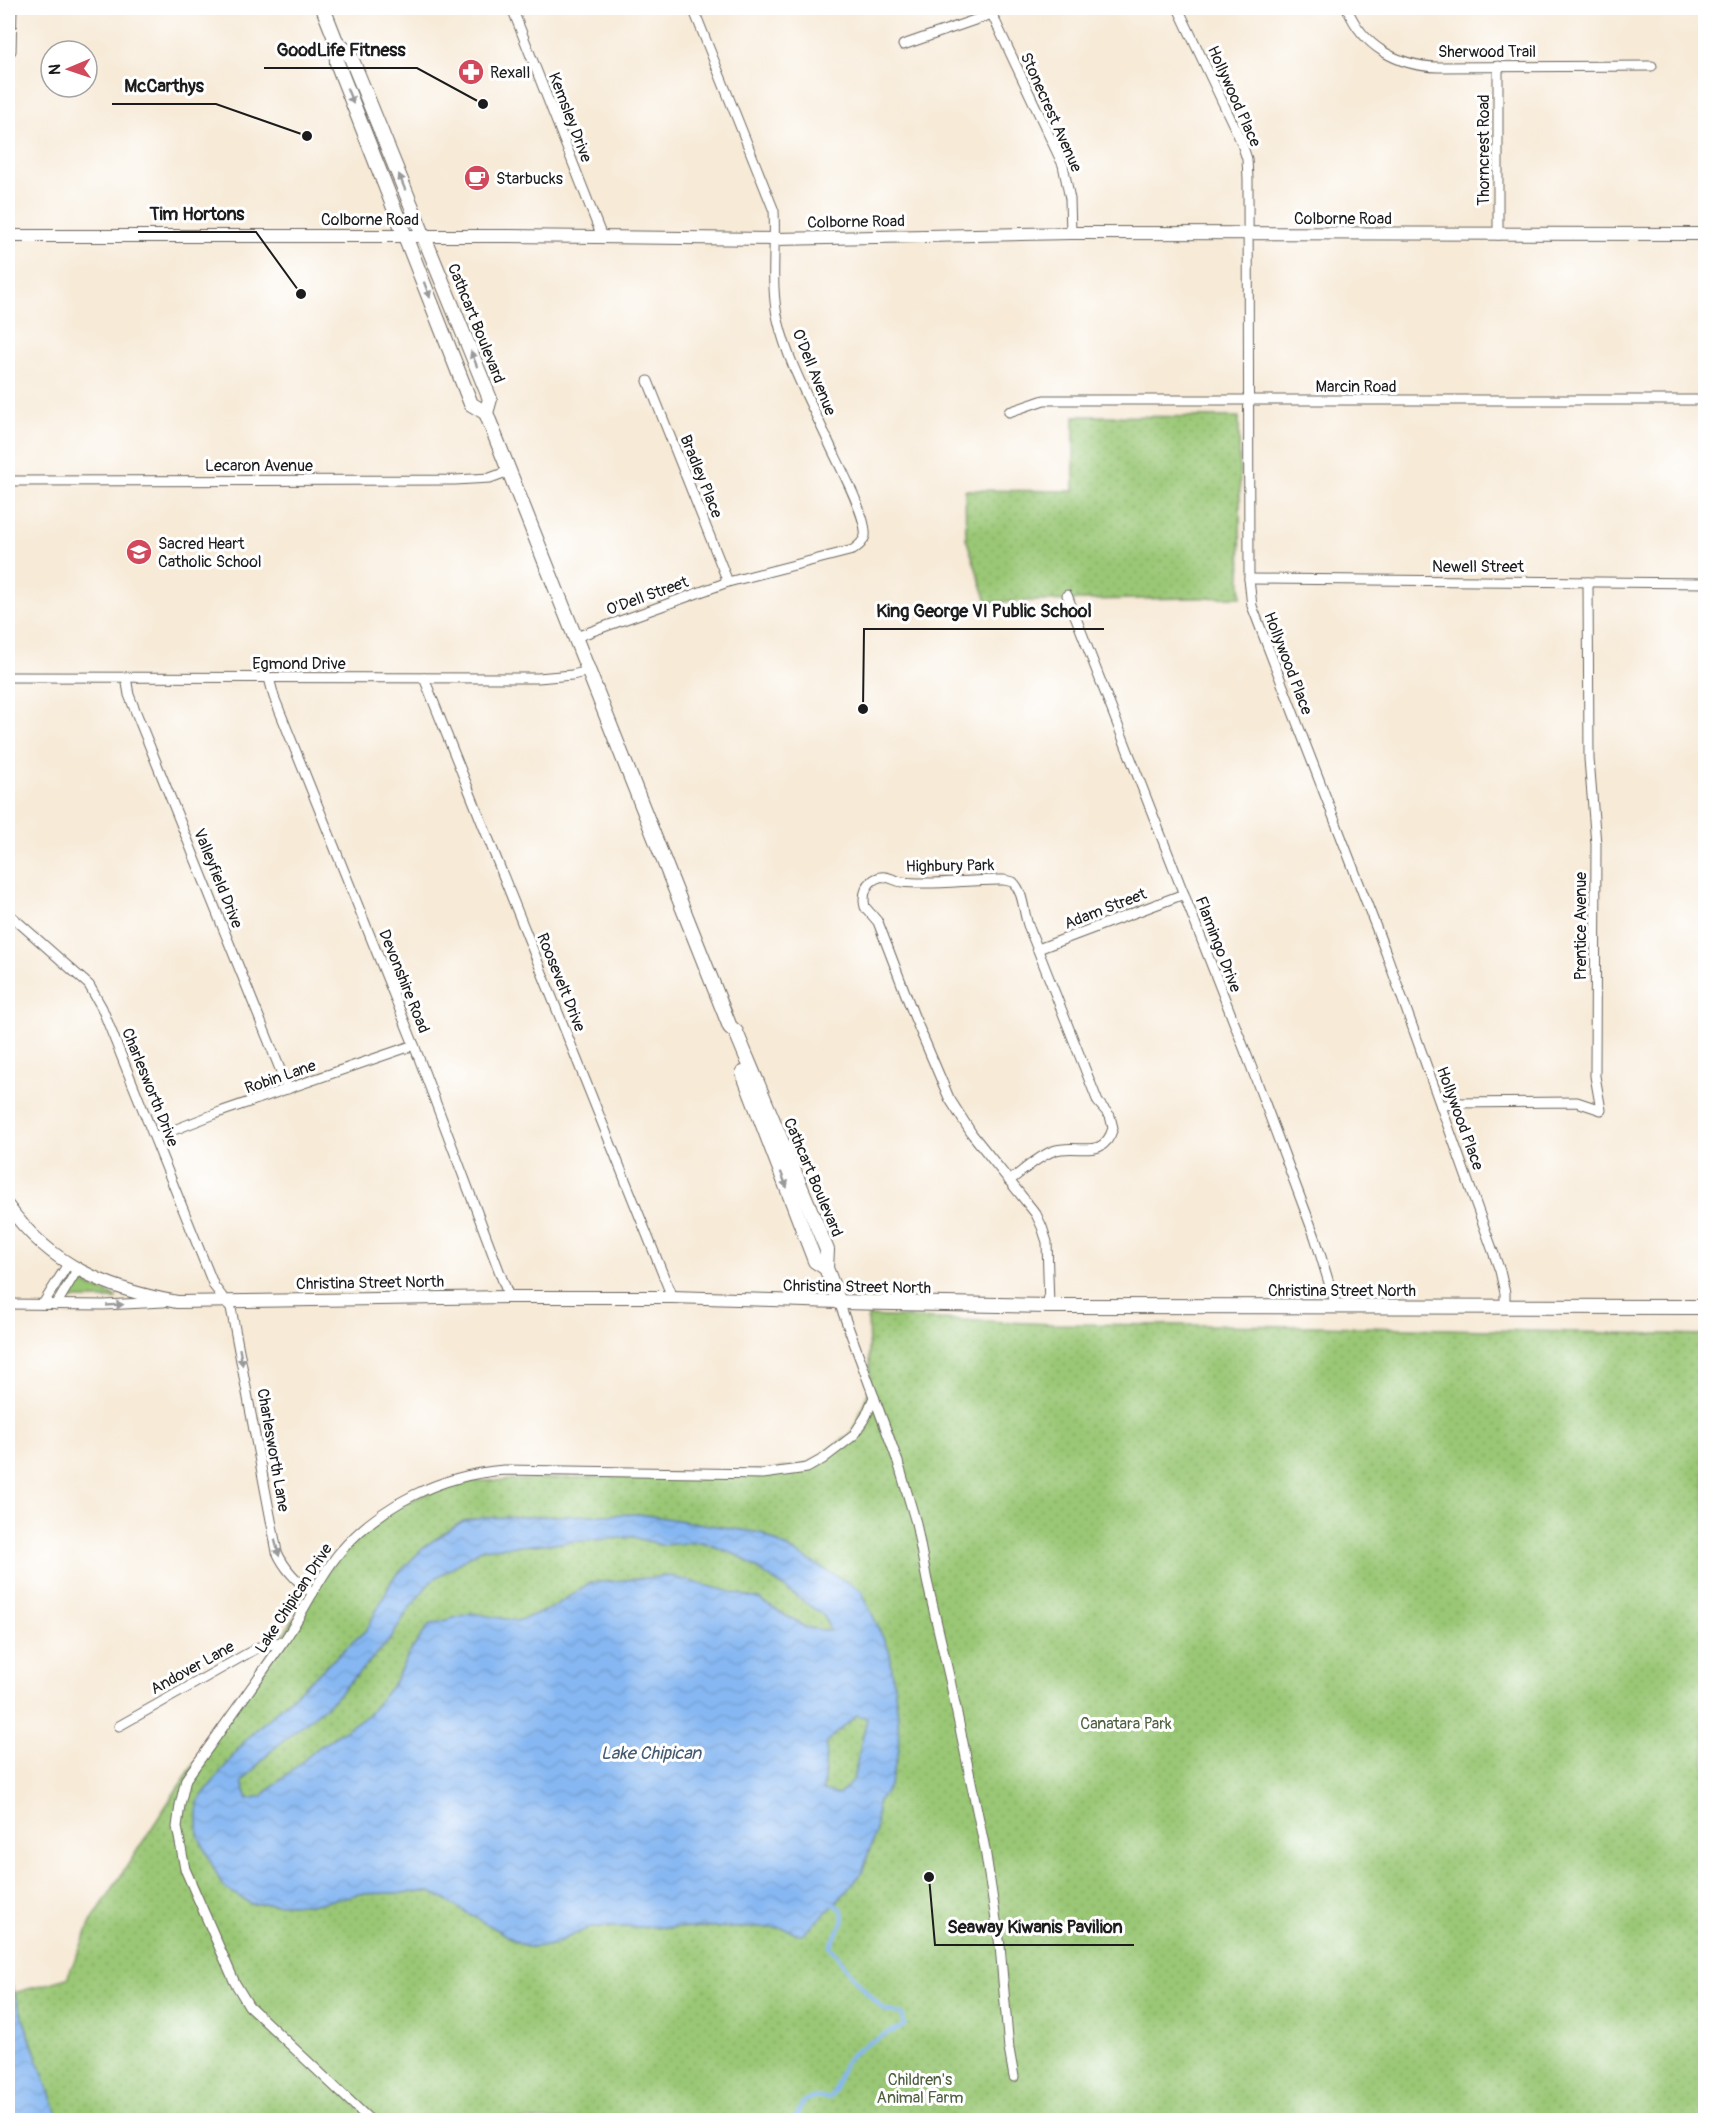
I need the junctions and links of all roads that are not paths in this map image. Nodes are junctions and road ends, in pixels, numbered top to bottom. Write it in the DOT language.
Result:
graph roads {
  1 [pos="12,8"];
  2 [pos="323,8"];
  3 [pos="512,8"];
  4 [pos="693,8"];
  5 [pos="1179,8"];
  6 [pos="1347,8"];
  7 [pos="990,11"];
  8 [pos="336,41"];
  9 [pos="903,45"];
  10 [pos="11,51"];
  11 [pos="1498,66"];
  12 [pos="1652,66"];
  13 [pos="1071,233"];
  14 [pos="1249,234"];
  15 [pos="1706,234"];
  16 [pos="1498,235"];
  17 [pos="8,236"];
  18 [pos="406,236"];
  19 [pos="424,236"];
  20 [pos="602,237"];
  21 [pos="776,239"];
  22 [pos="648,381"];
  23 [pos="1706,400"];
  24 [pos="1250,401"];
  25 [pos="1009,412"];
  26 [pos="486,413"];
  27 [pos="509,471"];
  28 [pos="8,481"];
  29 [pos="1249,579"];
  30 [pos="728,582"];
  31 [pos="1588,582"];
  32 [pos="1706,582"];
  33 [pos="1067,595"];
  34 [pos="576,637"];
  35 [pos="590,670"];
  36 [pos="8,677"];
  37 [pos="126,677"];
  38 [pos="269,678"];
  39 [pos="424,678"];
  40 [pos="1184,894"];
  41 [pos="8,913"];
  42 [pos="1038,950"];
  43 [pos="414,1045"];
  44 [pos="288,1089"];
  45 [pos="1441,1106"];
  46 [pos="156,1137"];
  47 [pos="1009,1181"];
  48 [pos="8,1206"];
  49 [pos="73,1267"];
  50 [pos="509,1297"];
  51 [pos="672,1297"];
  52 [pos="226,1301"];
  53 [pos="177,1302"];
  54 [pos="839,1302"];
  55 [pos="8,1304"];
  56 [pos="43,1304"];
  57 [pos="56,1305"];
  58 [pos="1049,1306"];
  59 [pos="1336,1306"];
  60 [pos="1706,1307"];
  61 [pos="1505,1308"];
  62 [pos="874,1396"];
  63 [pos="313,1593"];
  64 [pos="283,1642"];
  65 [pos="119,1726"];
  66 [pos="1014,2077"];
  67 [pos="370,2121"];
  1 -- 10 [label="street"];
  2 -- 8 [label="main road"];
  3 -- 20 [label="street, Kemsley Drive"];
  4 -- 21 [label="street, O'Dell Avenue"];
  5 -- 14 [label="street, Hollywood Place"];
  6 -- 11 [label="street, Sherwood Trail"];
  7 -- 9 [label="street"];
  7 -- 13 [label="street, Stonecrest Avenue"];
  8 -- 18 [label="main road, Cathcart Boulevard, one-way"];
  19 -- 8 [label="main road, Cathcart Boulevard, one-way"];
  11 -- 12 [label="street, Sherwood Trail"];
  11 -- 16 [label="street, Thorncrest Road"];
  13 -- 14 [label="street, Colborne Road"];
  13 -- 21 [label="street, Colborne Road"];
  14 -- 16 [label="street, Colborne Road"];
  14 -- 24 [label="street, Hollywood Place"];
  15 -- 16 [label="street, Colborne Road"];
  17 -- 18 [label="street, Colborne Road"];
  18 -- 19 [label="street, Colborne Road"];
  18 -- 26 [label="main road, Cathcart Boulevard, one-way"];
  19 -- 20 [label="street, Colborne Road"];
  26 -- 19 [label="main road, Cathcart Boulevard, one-way"];
  20 -- 21 [label="street, Colborne Road"];
  21 -- 30 [label="street, O'Dell Avenue"];
  22 -- 30 [label="street, Bradley Place"];
  23 -- 24 [label="street, Marcin Road"];
  24 -- 25 [label="street, Marcin Road"];
  24 -- 29 [label="street, Hollywood Place"];
  26 -- 27 [label="main road, Cathcart Boulevard"];
  27 -- 28 [label="street, Lecaron Avenue"];
  27 -- 34 [label="main road, Cathcart Boulevard"];
  29 -- 31 [label="street, Newell Street"];
  29 -- 45 [label="street, Hollywood Place"];
  30 -- 34 [label="street, O'Dell Street"];
  31 -- 32 [label="street, Newell Street"];
  31 -- 45 [label="street, Prentice Avenue"];
  33 -- 40 [label="street, Flamingo Drive"];
  34 -- 35 [label="main road, Cathcart Boulevard"];
  35 -- 39 [label="street, Egmond Drive"];
  35 -- 54 [label="main road, Cathcart Boulevard"];
  36 -- 37 [label="street, Egmond Drive"];
  37 -- 38 [label="street, Egmond Drive"];
  37 -- 44 [label="street, Valleyfield Drive"];
  38 -- 39 [label="street, Egmond Drive"];
  38 -- 43 [label="street, Devonshire Road"];
  39 -- 51 [label="street, Roosevelt Drive"];
  40 -- 42 [label="street, Adam Street"];
  40 -- 59 [label="street, Flamingo Drive"];
  41 -- 46 [label="street, Charlesworth Drive"];
  42 -- 47 [label="street, Highbury Park"];
  42 -- 47 [label="street, Highbury Park"];
  43 -- 44 [label="street, Robin Lane"];
  43 -- 50 [label="street, Devonshire Road"];
  44 -- 46 [label="street, Robin Lane"];
  45 -- 61 [label="street, Hollywood Place"];
  46 -- 52 [label="street, Charlesworth Drive"];
  47 -- 58 [label="street, Highbury Park"];
  48 -- 49 [label="street"];
  49 -- 53 [label="street"];
  49 -- 56 [label="street"];
  49 -- 57 [label="street"];
  50 -- 51 [label="street, Christina Street North"];
  50 -- 52 [label="street, Christina Street North"];
  51 -- 54 [label="street, Christina Street North"];
  52 -- 53 [label="street, Christina Street North"];
  52 -- 63 [label="street, Charlesworth Lane, one-way"];
  57 -- 53 [label="street, Christina Street North, one-way"];
  54 -- 58 [label="main road, Christina Street North"];
  54 -- 62 [label="street"];
  55 -- 56 [label="street, Christina Street North"];
  56 -- 57 [label="street, Christina Street North"];
  58 -- 59 [label="main road, Christina Street North"];
  59 -- 61 [label="main road, Christina Street North"];
  60 -- 61 [label="main road, Christina Street North"];
  62 -- 63 [label="street, Lake Chipican Drive"];
  62 -- 66 [label="street"];
  63 -- 64 [label="street, Lake Chipican Drive"];
  64 -- 65 [label="street, Andover Lane"];
  64 -- 67 [label="street, Lake Chipican Drive"];
}
